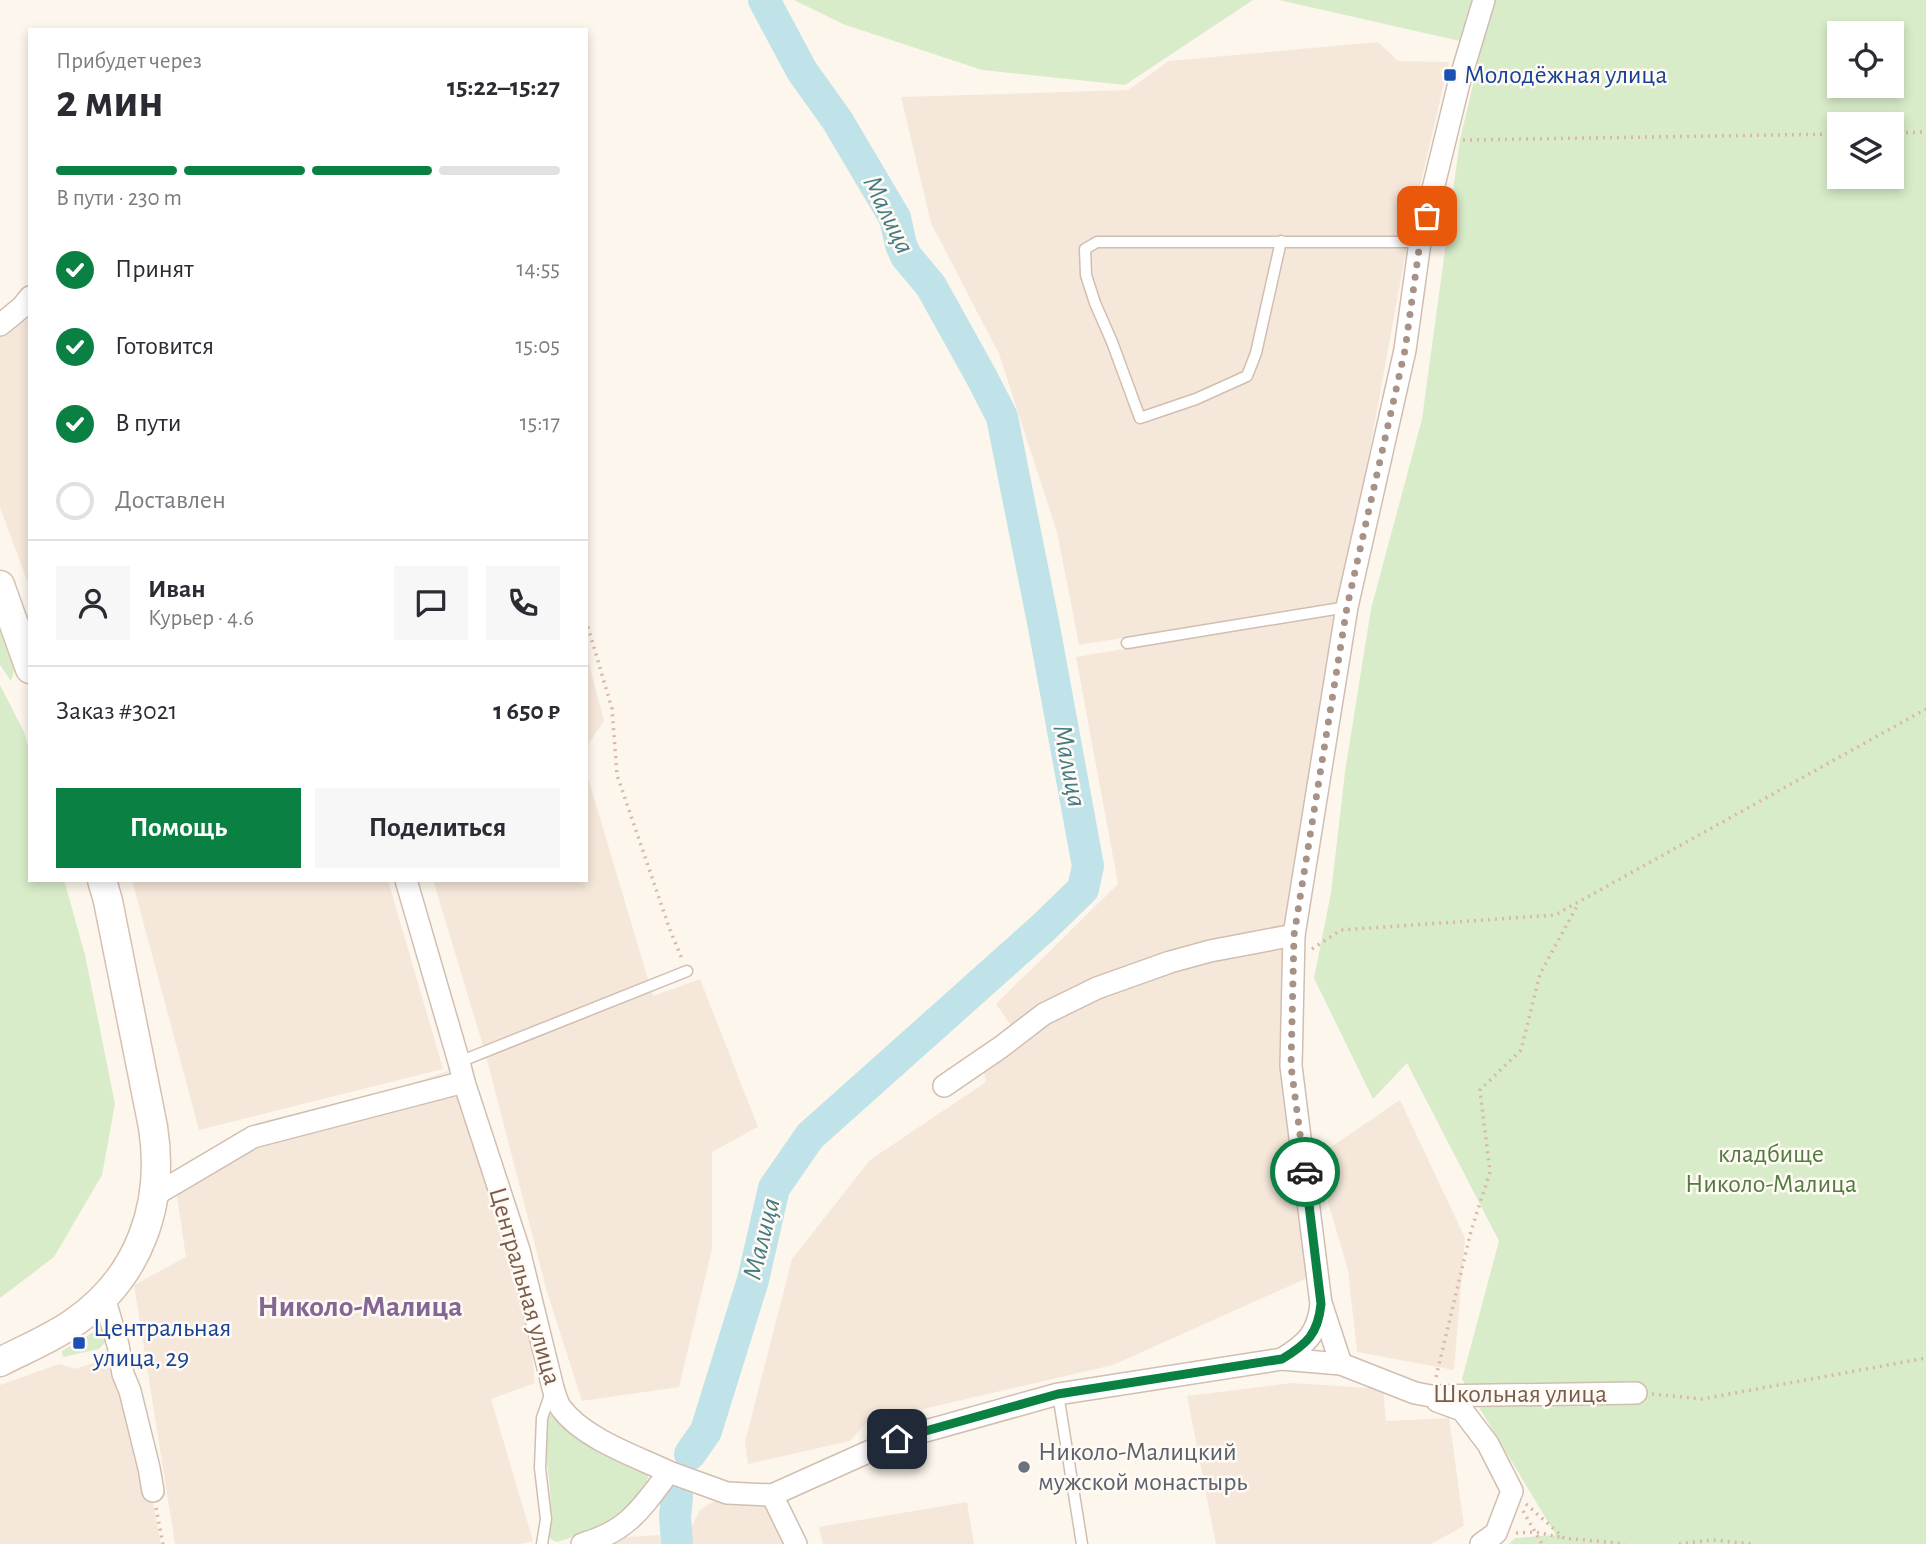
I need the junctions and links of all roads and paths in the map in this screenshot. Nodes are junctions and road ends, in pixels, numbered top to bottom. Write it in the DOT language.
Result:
graph roads {
  1 [pos="1484,0"];
  2 [pos="1926,132"];
  3 [pos="1904,133"];
  4 [pos="1827,134"];
  5 [pos="1461,140"];
  6 [pos="1281,241"];
  7 [pos="1420,242"];
  8 [pos="28,300"];
  9 [pos="0,325"];
  10 [pos="0,585"];
  11 [pos="1347,607"];
  12 [pos="588,627"];
  13 [pos="1127,643"];
  14 [pos="28,662"];
  15 [pos="1926,709"];
  16 [pos="103,882"];
  17 [pos="406,882"];
  18 [pos="1579,902"];
  19 [pos="1294,935"];
  20 [pos="1294,960"];
  21 [pos="687,971"];
  22 [pos="461,1072"];
  23 [pos="944,1086"];
  24 [pos="155,1195"];
  25 [pos="104,1297"];
  26 [pos="1321,1304"];
  27 [pos="1926,1358"];
  28 [pos="1282,1359"];
  29 [pos="0,1362"];
  30 [pos="1341,1364"];
  31 [pos="553,1388"];
  32 [pos="1636,1393"];
  33 [pos="1058,1394"];
  34 [pos="1423,1394"];
  35 [pos="669,1472"];
  36 [pos="153,1491"];
  37 [pos="1512,1491"];
  38 [pos="772,1495"];
  39 [pos="1535,1532"];
  40 [pos="1564,1538"];
  41 [pos="1489,1539"];
  42 [pos="163,1544"];
  43 [pos="542,1544"];
  44 [pos="582,1544"];
  45 [pos="796,1544"];
  46 [pos="1082,1544"];
  47 [pos="1542,1544"];
  48 [pos="1625,1544"];
  49 [pos="1679,1544"];
  50 [pos="1753,1544"];
  1 -- 7 [label="street"];
  2 -- 3 [label="path"];
  4 -- 5 [label="path"];
  6 -- 6 [label="lane"];
  6 -- 7 [label="lane"];
  7 -- 11 [label="street"];
  8 -- 9 [label="street"];
  10 -- 14 [label="street"];
  11 -- 13 [label="lane"];
  11 -- 19 [label="street"];
  12 -- 21 [label="path"];
  15 -- 18 [label="path"];
  16 -- 24 [label="street"];
  17 -- 22 [label="street, Центральная улица"];
  18 -- 20 [label="path"];
  18 -- 34 [label="path"];
  19 -- 20 [label="street"];
  19 -- 23 [label="street"];
  20 -- 26 [label="street"];
  21 -- 22 [label="lane"];
  22 -- 24 [label="street"];
  22 -- 31 [label="street, Центральная улица"];
  24 -- 25 [label="street"];
  25 -- 29 [label="street"];
  25 -- 36 [label="street"];
  26 -- 28 [label="street"];
  26 -- 30 [label="street"];
  27 -- 32 [label="path"];
  28 -- 30 [label="street, Школьная улица"];
  28 -- 33 [label="street, Школьная улица"];
  30 -- 34 [label="street, Школьная улица"];
  31 -- 35 [label="street, Центральная улица"];
  31 -- 43 [label="lane"];
  32 -- 34 [label="street, Школьная улица"];
  33 -- 38 [label="street, Школьная улица"];
  33 -- 46 [label="lane"];
  34 -- 37 [label="street"];
  35 -- 38 [label="street, Школьная улица"];
  35 -- 44 [label="street"];
  36 -- 42 [label="path"];
  37 -- 39 [label="path"];
  37 -- 40 [label="path"];
  37 -- 41 [label="street"];
  38 -- 45 [label="street"];
  39 -- 40 [label="path"];
  39 -- 41 [label="path"];
  39 -- 47 [label="path"];
  40 -- 48 [label="path"];
  49 -- 50 [label="path"];
}
